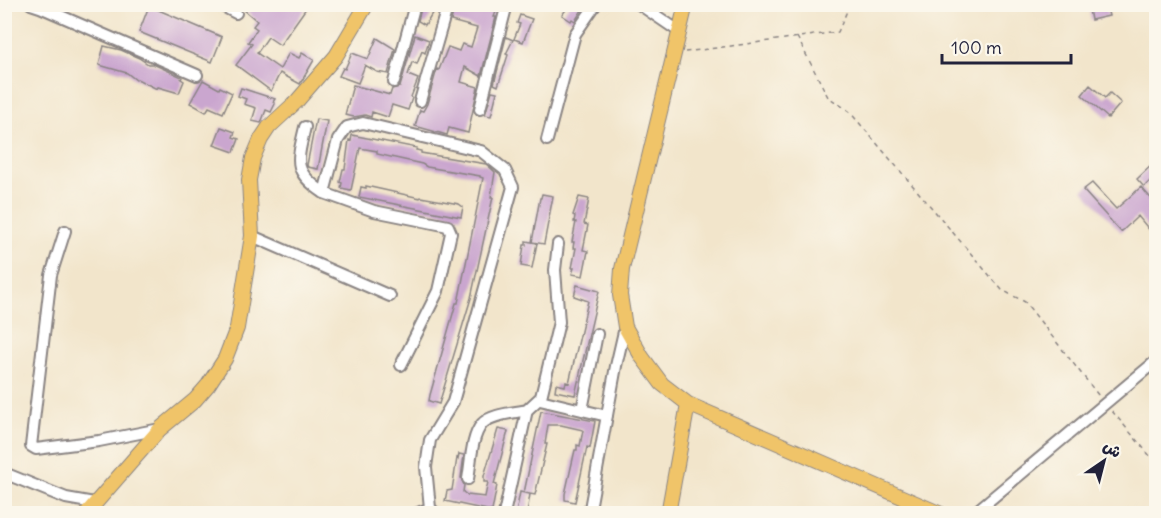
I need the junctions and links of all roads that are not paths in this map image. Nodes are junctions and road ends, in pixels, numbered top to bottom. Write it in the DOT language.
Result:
graph roads {
  1 [pos="61,4"];
  2 [pos="219,4"];
  3 [pos="367,4"];
  4 [pos="416,4"];
  5 [pos="448,4"];
  6 [pos="507,4"];
  7 [pos="596,4"];
  8 [pos="639,4"];
  9 [pos="686,4"];
  10 [pos="35,6"];
  11 [pos="236,13"];
  12 [pos="680,32"];
  13 [pos="197,75"];
  14 [pos="394,82"];
  15 [pos="420,101"];
  16 [pos="480,109"];
  17 [pos="305,127"];
  18 [pos="547,140"];
  19 [pos="324,193"];
  20 [pos="65,231"];
  21 [pos="252,236"];
  22 [pos="558,244"];
  23 [pos="390,296"];
  24 [pos="625,327"];
  25 [pos="597,334"];
  26 [pos="1156,361"];
  27 [pos="401,365"];
  28 [pos="540,400"];
  29 [pos="688,404"];
  30 [pos="527,410"];
  31 [pos="582,410"];
  32 [pos="607,416"];
  33 [pos="160,429"];
  34 [pos="4,474"];
  35 [pos="468,479"];
  36 [pos="90,508"];
  37 [pos="433,511"];
  38 [pos="416,513"];
  39 [pos="504,513"];
  40 [pos="589,513"];
  41 [pos="668,513"];
  42 [pos="942,513"];
  43 [pos="973,513"];
  1 -- 10 [label="street"];
  2 -- 11 [label="street"];
  3 -- 21 [label="main road"];
  4 -- 14 [label="street"];
  5 -- 15 [label="street"];
  6 -- 16 [label="street"];
  7 -- 18 [label="street"];
  8 -- 12 [label="street"];
  9 -- 12 [label="main road"];
  10 -- 13 [label="street"];
  12 -- 24 [label="main road"];
  17 -- 19 [label="street"];
  19 -- 27 [label="street"];
  19 -- 37 [label="street"];
  20 -- 33 [label="street"];
  21 -- 23 [label="street"];
  21 -- 33 [label="main road"];
  22 -- 28 [label="street"];
  24 -- 29 [label="main road"];
  24 -- 32 [label="street"];
  25 -- 31 [label="street"];
  26 -- 43 [label="street"];
  28 -- 30 [label="street"];
  28 -- 31 [label="street"];
  29 -- 41 [label="main road"];
  29 -- 42 [label="main road"];
  30 -- 35 [label="street"];
  30 -- 39 [label="street"];
  31 -- 32 [label="street"];
  32 -- 40 [label="street"];
  33 -- 36 [label="main road"];
  34 -- 36 [label="street"];
  37 -- 38 [label="street"];
}
